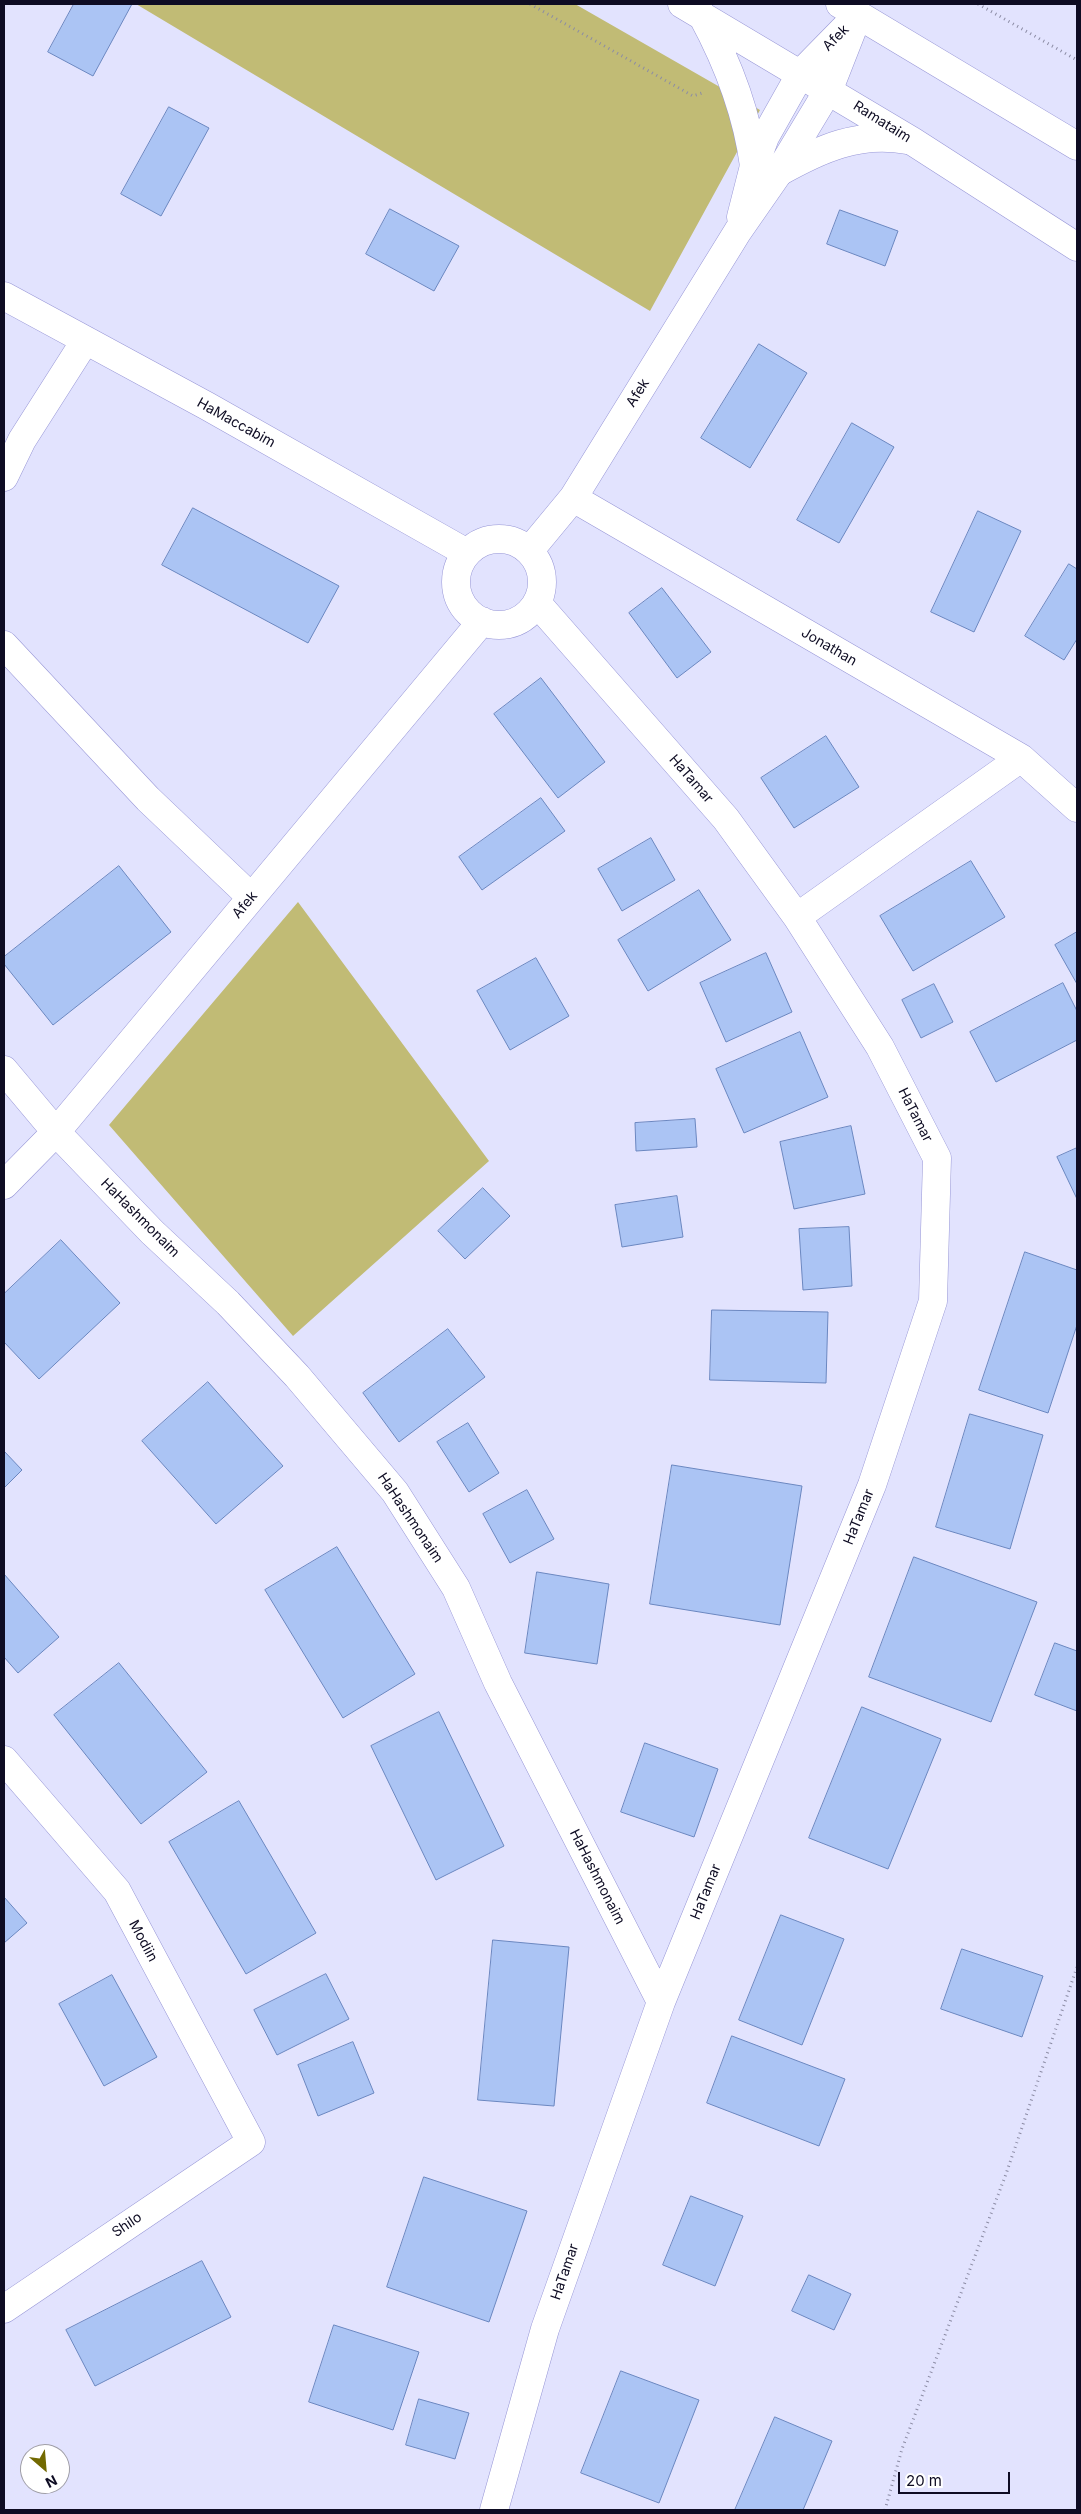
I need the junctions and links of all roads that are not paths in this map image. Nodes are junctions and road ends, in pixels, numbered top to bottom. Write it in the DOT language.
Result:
graph roads {
  1 [pos="692,9"];
  2 [pos="849,9"];
  3 [pos="801,73"];
  4 [pos="828,89"];
  5 [pos="912,141"];
  6 [pos="1077,146"];
  7 [pos="766,169"];
  8 [pos="1077,248"];
  9 [pos="4,296"];
  10 [pos="85,340"];
  11 [pos="4,476"];
  12 [pos="573,498"];
  13 [pos="530,550"];
  14 [pos="467,553"];
  15 [pos="537,603"];
  16 [pos="482,621"];
  17 [pos="4,644"];
  18 [pos="1020,758"];
  19 [pos="1077,808"];
  20 [pos="251,897"];
  21 [pos="797,916"];
  22 [pos="4,1070"];
  23 [pos="56,1132"];
  24 [pos="4,1185"];
  25 [pos="4,1760"];
  26 [pos="661,2002"];
  27 [pos="251,2142"];
  28 [pos="4,2309"];
  29 [pos="494,2510"];
  1 -- 3 [label="street, Ramataim"];
  1 -- 7 [label="street"];
  2 -- 3 [label="street, Afek"];
  2 -- 4 [label="street, Afek"];
  2 -- 6 [label="street"];
  3 -- 4 [label="street, Ramataim"];
  3 -- 7 [label="street, Afek"];
  4 -- 5 [label="street, Ramataim"];
  4 -- 7 [label="street, Afek"];
  5 -- 7 [label="street"];
  5 -- 8 [label="street, Ramataim"];
  7 -- 12 [label="street, Afek"];
  9 -- 10 [label="street, HaMaccabim"];
  10 -- 11 [label="street"];
  10 -- 14 [label="street, HaMaccabim"];
  12 -- 13 [label="street, Afek"];
  12 -- 18 [label="street, Jonathan"];
  13 -- 14 [label="street"];
  13 -- 15 [label="street"];
  14 -- 16 [label="street"];
  15 -- 16 [label="street"];
  15 -- 21 [label="street, HaTamar"];
  16 -- 20 [label="street, Afek"];
  17 -- 20 [label="street"];
  18 -- 19 [label="street, Jonathan"];
  18 -- 21 [label="street"];
  20 -- 23 [label="street, Afek"];
  21 -- 26 [label="street, HaTamar"];
  22 -- 23 [label="street, HaHashmonaim"];
  23 -- 24 [label="street, Afek"];
  23 -- 26 [label="street, HaHashmonaim"];
  25 -- 27 [label="street, Modiin"];
  26 -- 29 [label="street, HaTamar"];
  27 -- 28 [label="street, Shilo"];
}
